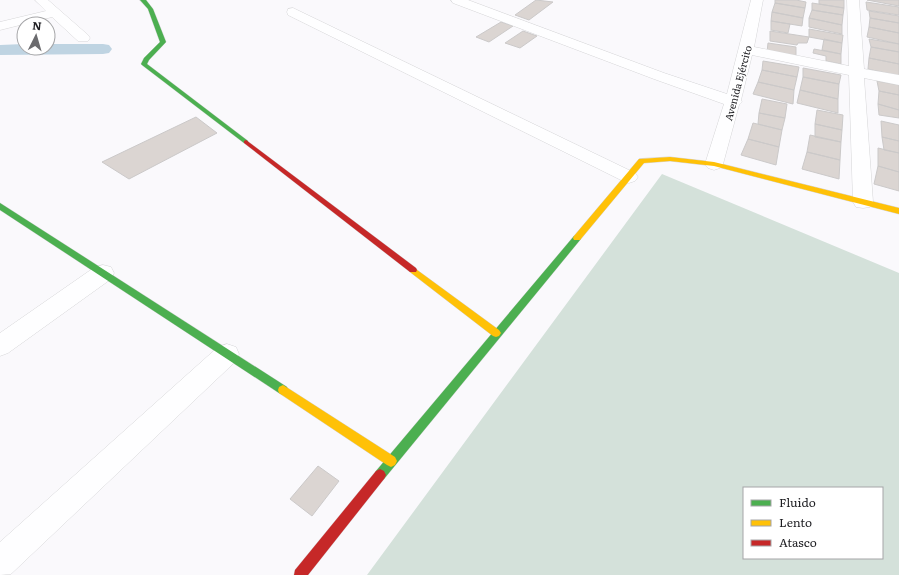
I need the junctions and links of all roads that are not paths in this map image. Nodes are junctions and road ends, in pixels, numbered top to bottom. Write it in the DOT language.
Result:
graph roads {
  1 [pos="41,0"];
  2 [pos="143,0"];
  3 [pos="457,0"];
  4 [pos="757,0"];
  5 [pos="853,0"];
  6 [pos="53,12"];
  7 [pos="293,12"];
  8 [pos="0,26"];
  9 [pos="83,38"];
  10 [pos="747,50"];
  11 [pos="856,72"];
  12 [pos="899,80"];
  13 [pos="734,102"];
  14 [pos="714,164"];
  15 [pos="629,177"];
  16 [pos="863,202"];
  17 [pos="899,211"];
  18 [pos="3,212"];
  19 [pos="103,273"];
  20 [pos="496,333"];
  21 [pos="0,346"];
  22 [pos="227,354"];
  23 [pos="391,461"];
  24 [pos="0,563"];
  25 [pos="300,575"];
  1 -- 6 [label="street"];
  2 -- 20 [label="street"];
  3 -- 13 [label="street"];
  4 -- 10 [label="street, Avenida Ejército"];
  5 -- 11 [label="street"];
  6 -- 8 [label="street"];
  6 -- 9 [label="street"];
  7 -- 15 [label="street"];
  10 -- 11 [label="street"];
  10 -- 13 [label="street, Avenida Ejército"];
  11 -- 12 [label="street"];
  11 -- 16 [label="street"];
  13 -- 14 [label="street, Avenida Ejército"];
  14 -- 15 [label="street"];
  14 -- 16 [label="street"];
  15 -- 20 [label="street"];
  16 -- 17 [label="street"];
  18 -- 19 [label="street"];
  19 -- 21 [label="street"];
  19 -- 22 [label="street"];
  20 -- 23 [label="street"];
  22 -- 23 [label="street"];
  22 -- 24 [label="street"];
  23 -- 25 [label="street"];
}
